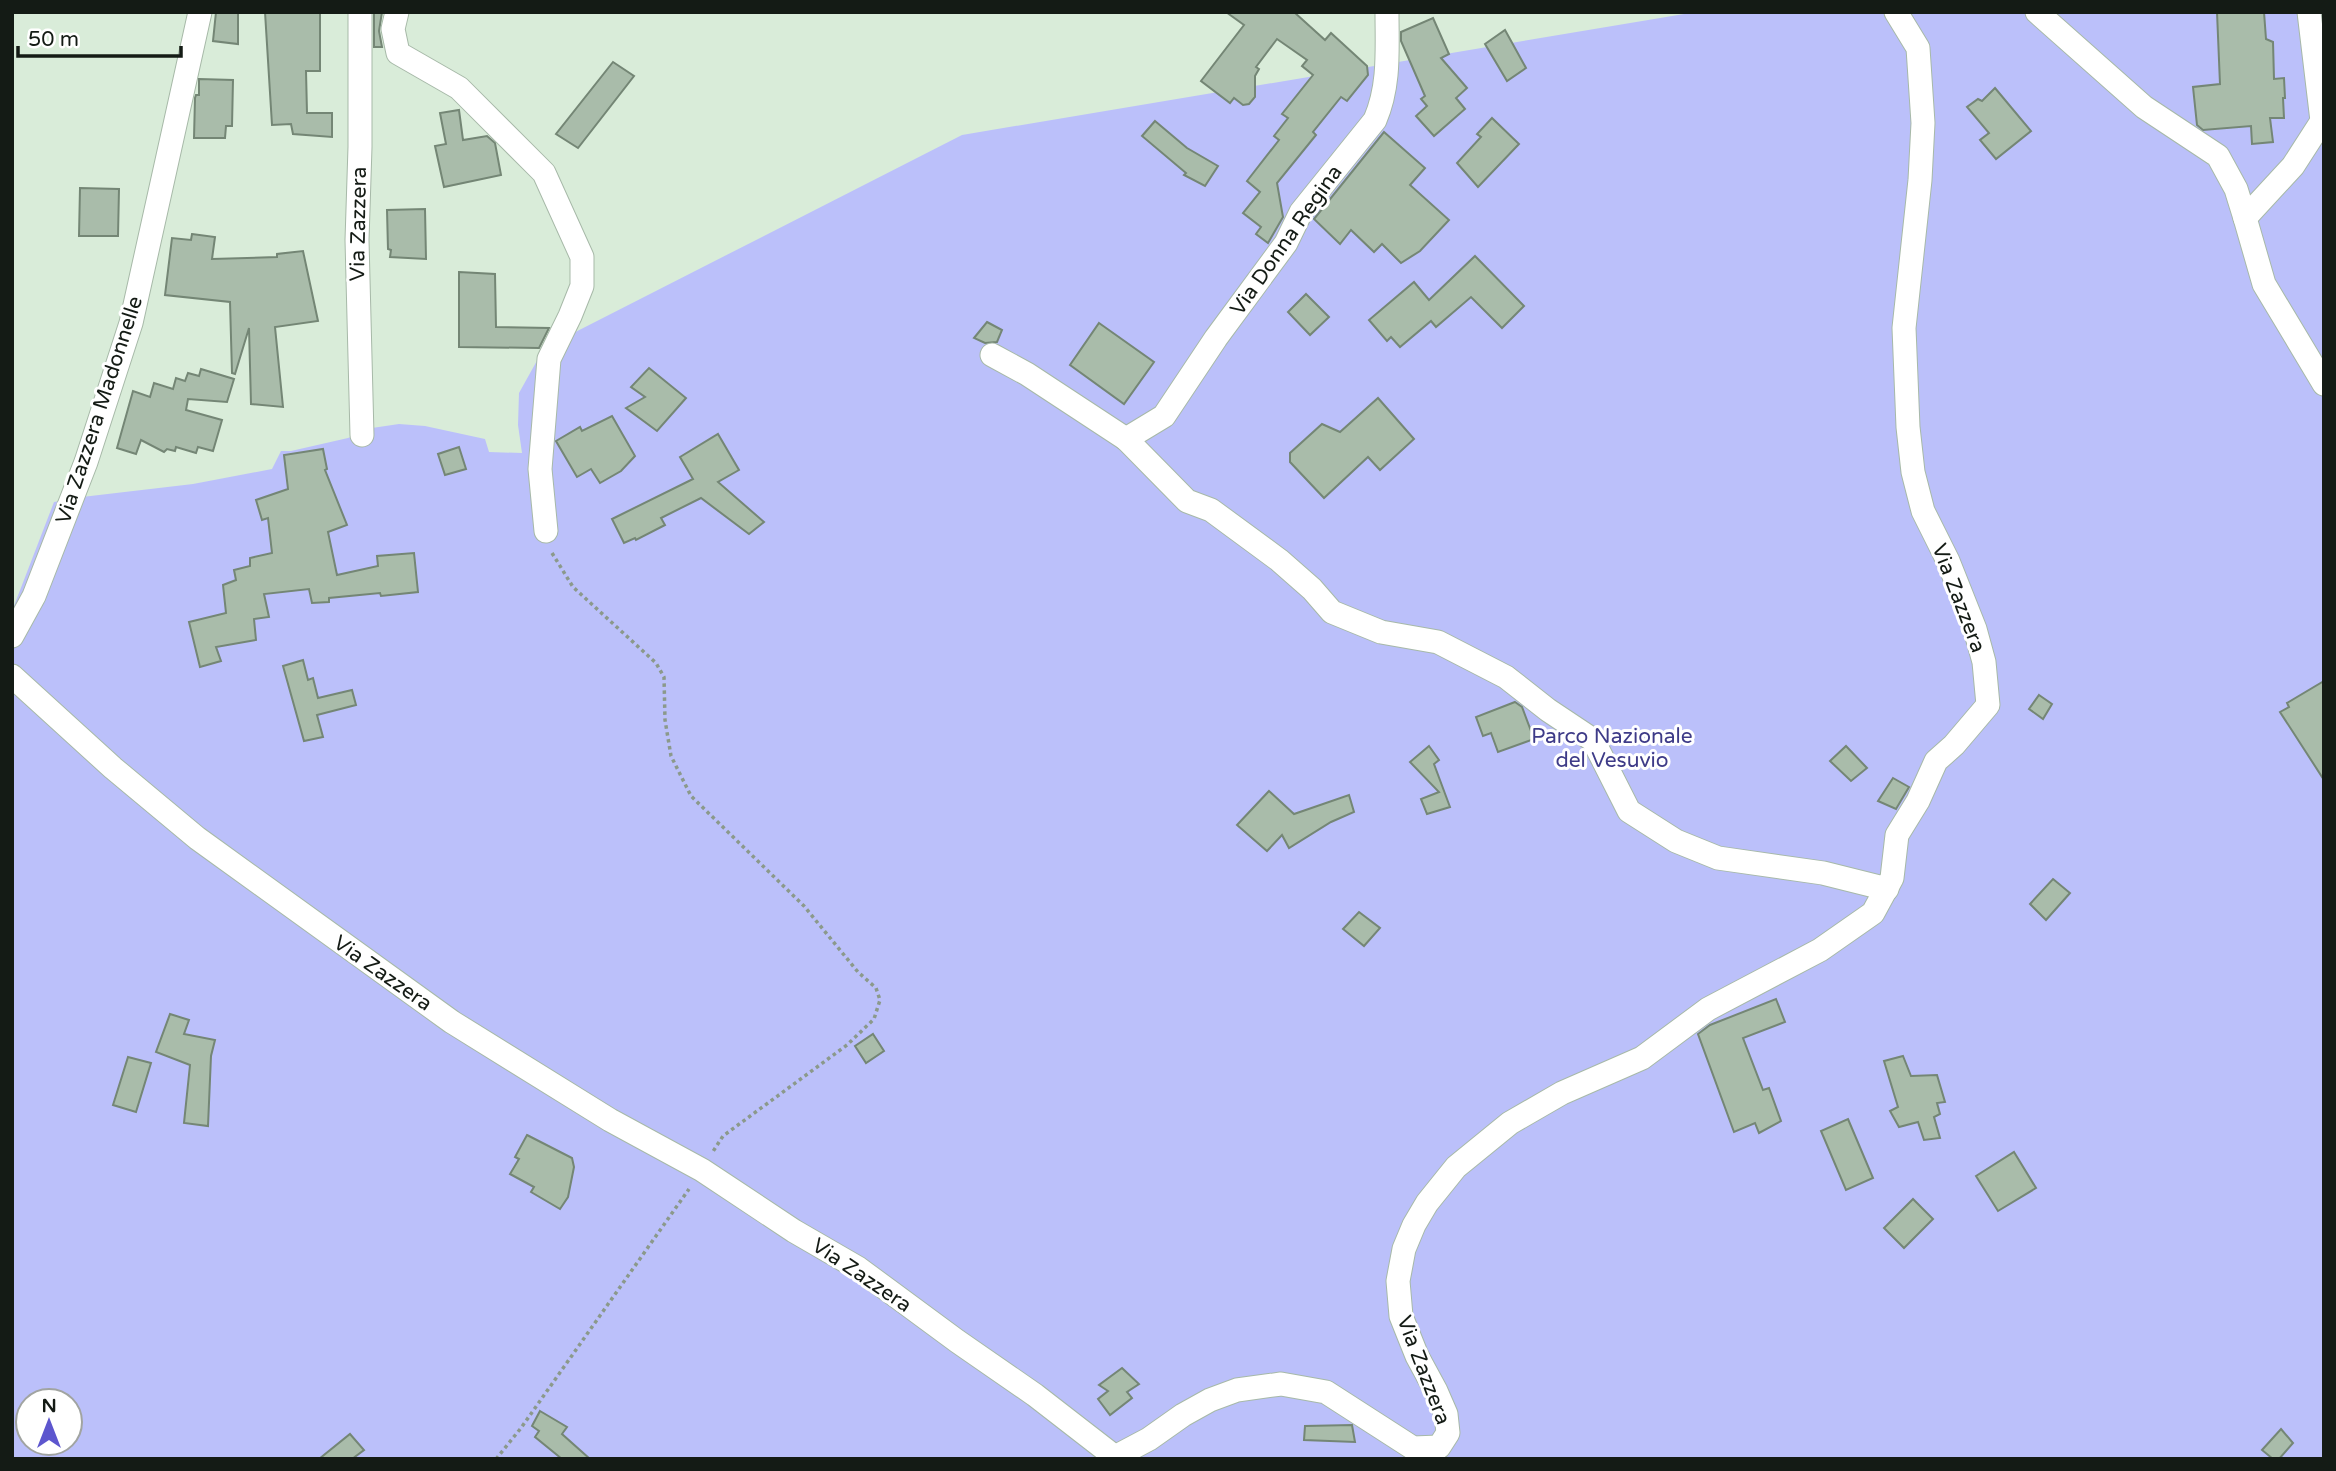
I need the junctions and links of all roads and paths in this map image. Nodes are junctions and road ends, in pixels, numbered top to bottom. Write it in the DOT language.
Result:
graph roads {
  1 [pos="200,12"];
  2 [pos="360,12"];
  3 [pos="397,12"];
  4 [pos="1387,12"];
  5 [pos="1896,12"];
  6 [pos="2038,12"];
  7 [pos="2309,12"];
  8 [pos="2245,218"];
  9 [pos="992,355"];
  10 [pos="2324,384"];
  11 [pos="362,435"];
  12 [pos="1126,439"];
  13 [pos="546,531"];
  14 [pos="12,636"];
  15 [pos="12,676"];
  16 [pos="1887,889"];
  17 [pos="702,1170"];
  18 [pos="496,1459"];
  1 -- 14 [label="street, Via Zazzera Madonnelle"];
  2 -- 11 [label="street, Via Zazzera"];
  3 -- 13 [label="street"];
  4 -- 12 [label="street, Via Donna Regina"];
  5 -- 16 [label="street, Via Zazzera"];
  6 -- 8 [label="street"];
  7 -- 8 [label="street"];
  8 -- 10 [label="street"];
  9 -- 12 [label="street"];
  12 -- 16 [label="street"];
  13 -- 17 [label="path"];
  15 -- 17 [label="street, Via Zazzera"];
  16 -- 17 [label="street, Via Zazzera"];
  17 -- 18 [label="path"];
}
